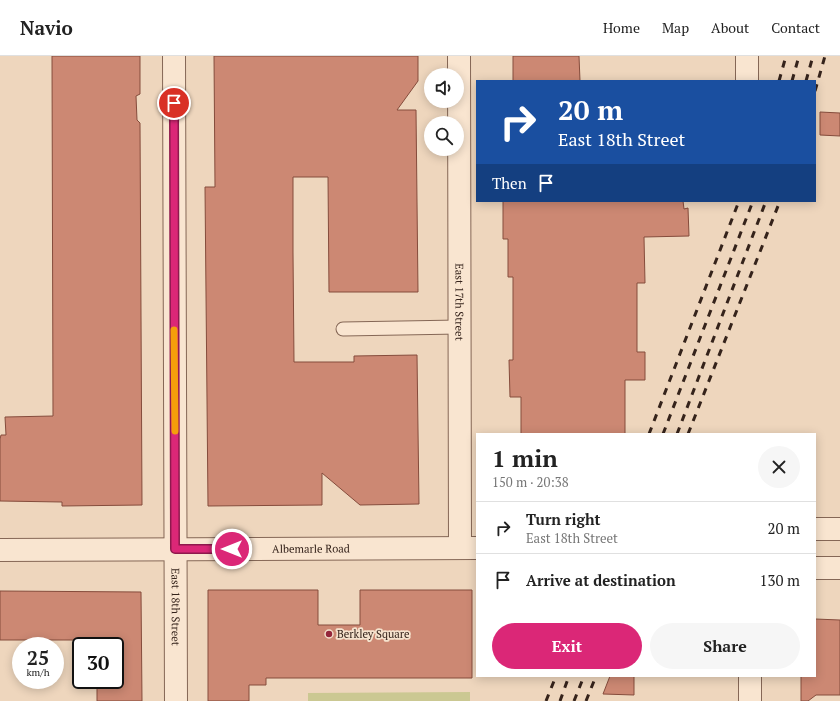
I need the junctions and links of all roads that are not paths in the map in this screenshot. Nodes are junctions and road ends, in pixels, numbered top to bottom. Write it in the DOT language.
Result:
graph roads {
  1 [pos="174,56"];
  2 [pos="459,56"];
  3 [pos="747,56"];
  4 [pos="747,80"];
  5 [pos="459,327"];
  6 [pos="343,329"];
  7 [pos="816,529"];
  8 [pos="840,529"];
  9 [pos="468,548"];
  10 [pos="175,549"];
  11 [pos="0,550"];
  12 [pos="816,568"];
  13 [pos="840,568"];
  14 [pos="750,677"];
  15 [pos="176,701"];
  16 [pos="750,701"];
  1 -- 10 [label="street, East 18th Street"];
  2 -- 5 [label="street, East 17th Street"];
  3 -- 4 [label="street"];
  5 -- 6 [label="lane"];
  5 -- 9 [label="street, East 17th Street"];
  7 -- 8 [label="street"];
  9 -- 10 [label="street, Albemarle Road"];
  10 -- 11 [label="street, Albemarle Road"];
  10 -- 15 [label="street, East 18th Street"];
  12 -- 13 [label="street"];
  14 -- 16 [label="street"];
}
